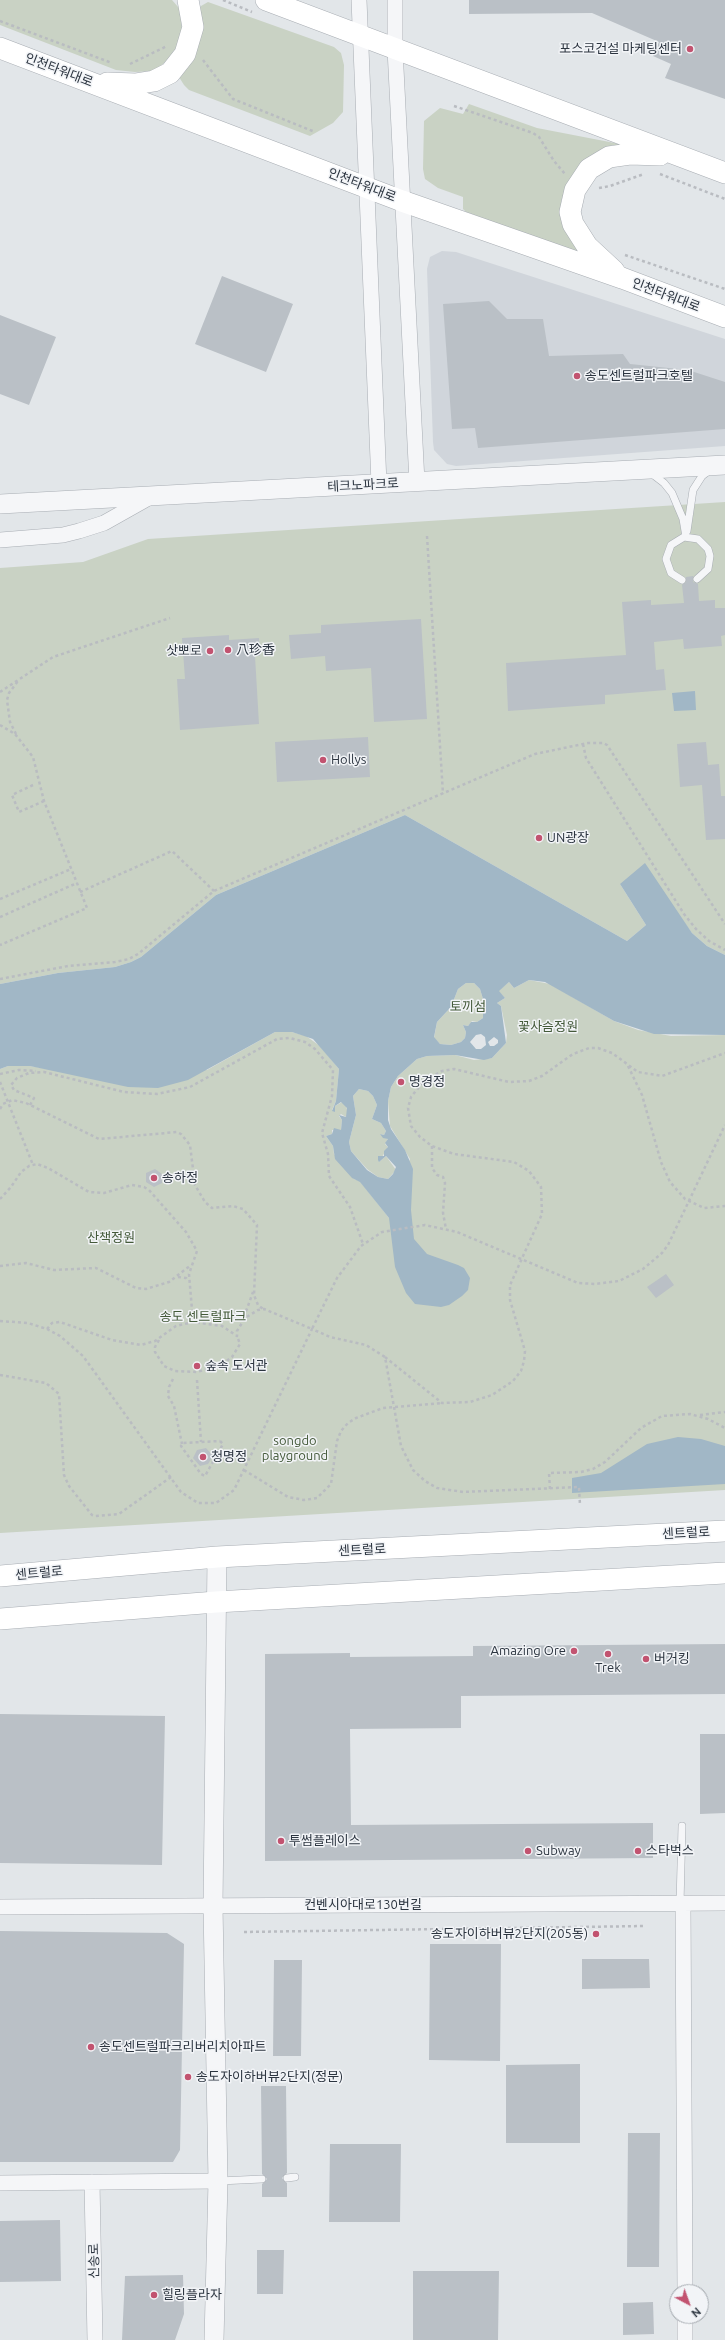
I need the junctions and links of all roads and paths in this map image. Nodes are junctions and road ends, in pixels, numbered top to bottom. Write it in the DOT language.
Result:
graph roads {
  1 [pos="188,0"];
  2 [pos="266,0"];
  3 [pos="359,0"];
  4 [pos="394,0"];
  5 [pos="360,36"];
  6 [pos="0,48"];
  7 [pos="395,49"];
  8 [pos="92,83"];
  9 [pos="454,106"];
  10 [pos="677,155"];
  11 [pos="648,173"];
  12 [pos="656,173"];
  13 [pos="725,173"];
  14 [pos="567,176"];
  15 [pos="366,186"];
  16 [pos="593,187"];
  17 [pos="725,198"];
  18 [pos="402,201"];
  19 [pos="620,254"];
  20 [pos="622,278"];
  21 [pos="725,289"];
  22 [pos="725,317"];
  23 [pos="721,465"];
  24 [pos="642,470"];
  25 [pos="417,482"];
  26 [pos="379,484"];
  27 [pos="152,496"];
  28 [pos="0,504"];
  29 [pos="427,536"];
  30 [pos="686,537"];
  31 [pos="0,540"];
  32 [pos="697,579"];
  33 [pos="682,580"];
  34 [pos="170,618"];
  35 [pos="24,676"];
  36 [pos="0,692"];
  37 [pos="0,725"];
  38 [pos="19,738"];
  39 [pos="583,744"];
  40 [pos="33,785"];
  41 [pos="442,794"];
  42 [pos="44,801"];
  43 [pos="71,869"];
  44 [pos="77,883"];
  45 [pos="214,891"];
  46 [pos="80,892"];
  47 [pos="0,899"];
  48 [pos="0,917"];
  49 [pos="725,924"];
  50 [pos="0,945"];
  51 [pos="725,950"];
  52 [pos="0,979"];
  53 [pos="725,1053"];
  54 [pos="628,1066"];
  55 [pos="44,1072"];
  56 [pos="0,1074"];
  57 [pos="0,1082"];
  58 [pos="7,1102"];
  59 [pos="30,1105"];
  60 [pos="0,1109"];
  61 [pos="725,1125"];
  62 [pos="432,1146"];
  63 [pos="34,1165"];
  64 [pos="0,1199"];
  65 [pos="690,1201"];
  66 [pos="725,1206"];
  67 [pos="446,1229"];
  68 [pos="363,1244"];
  69 [pos="521,1258"];
  70 [pos="191,1265"];
  71 [pos="0,1266"];
  72 [pos="175,1278"];
  73 [pos="188,1283"];
  74 [pos="254,1285"];
  75 [pos="264,1309"];
  76 [pos="0,1321"];
  77 [pos="193,1322"];
  78 [pos="240,1325"];
  79 [pos="47,1329"];
  80 [pos="312,1329"];
  81 [pos="237,1336"];
  82 [pos="161,1338"];
  83 [pos="385,1357"];
  84 [pos="0,1375"];
  85 [pos="173,1379"];
  86 [pos="197,1380"];
  87 [pos="442,1403"];
  88 [pos="394,1406"];
  89 [pos="725,1412"];
  90 [pos="690,1414"];
  91 [pos="725,1428"];
  92 [pos="201,1442"];
  93 [pos="182,1444"];
  94 [pos="244,1470"];
  95 [pos="170,1477"];
  96 [pos="550,1489"];
  97 [pos="580,1505"];
  98 [pos="725,1531"];
  99 [pos="217,1557"];
  100 [pos="725,1573"];
  101 [pos="0,1576"];
  102 [pos="216,1602"];
  103 [pos="0,1619"];
  104 [pos="682,1826"];
  105 [pos="681,1904"];
  106 [pos="725,1904"];
  107 [pos="213,1906"];
  108 [pos="0,1907"];
  109 [pos="645,1926"];
  110 [pos="244,1932"];
  111 [pos="295,2177"];
  112 [pos="287,2178"];
  113 [pos="262,2179"];
  114 [pos="218,2181"];
  115 [pos="92,2182"];
  116 [pos="0,2183"];
  117 [pos="685,2284"];
  118 [pos="685,2324"];
  119 [pos="95,2340"];
  120 [pos="214,2340"];
  121 [pos="685,2340"];
  1 -- 8 [label="main road"];
  2 -- 5 [label="main road"];
  3 -- 5 [label="street"];
  4 -- 7 [label="street"];
  5 -- 7 [label="main road"];
  5 -- 15 [label="street"];
  6 -- 8 [label="main road, 인천타워대로"];
  7 -- 10 [label="main road"];
  7 -- 18 [label="street"];
  8 -- 15 [label="main road, 인천타워대로"];
  9 -- 14 [label="path"];
  10 -- 13 [label="main road"];
  10 -- 20 [label="main road"];
  11 -- 16 [label="path"];
  12 -- 17 [label="path"];
  15 -- 18 [label="main road, 인천타워대로"];
  15 -- 26 [label="street"];
  18 -- 20 [label="main road, 인천타워대로"];
  18 -- 25 [label="street"];
  19 -- 21 [label="path"];
  20 -- 22 [label="main road, 인천타워대로"];
  23 -- 24 [label="street, 테크노파크로"];
  23 -- 30 [label="lane"];
  24 -- 25 [label="street, 테크노파크로"];
  24 -- 30 [label="lane"];
  25 -- 26 [label="street, 테크노파크로"];
  26 -- 27 [label="street, 테크노파크로"];
  27 -- 28 [label="street, 테크노파크로"];
  27 -- 31 [label="street"];
  29 -- 41 [label="path"];
  30 -- 32 [label="lane"];
  30 -- 33 [label="lane"];
  34 -- 35 [label="path"];
  35 -- 36 [label="path"];
  35 -- 38 [label="path"];
  37 -- 38 [label="path"];
  38 -- 42 [label="path"];
  39 -- 41 [label="path"];
  39 -- 49 [label="path"];
  39 -- 51 [label="path"];
  40 -- 42 [label="path"];
  41 -- 45 [label="path"];
  42 -- 43 [label="path"];
  43 -- 44 [label="path"];
  43 -- 47 [label="path"];
  44 -- 46 [label="path"];
  44 -- 48 [label="path"];
  45 -- 46 [label="path"];
  45 -- 52 [label="path"];
  46 -- 50 [label="path"];
  53 -- 54 [label="path"];
  54 -- 62 [label="path"];
  54 -- 65 [label="path"];
  55 -- 56 [label="path"];
  55 -- 59 [label="path"];
  55 -- 68 [label="path"];
  57 -- 58 [label="path"];
  58 -- 59 [label="path"];
  58 -- 60 [label="path"];
  58 -- 63 [label="path"];
  59 -- 74 [label="path"];
  61 -- 65 [label="path"];
  62 -- 67 [label="path"];
  62 -- 69 [label="path"];
  63 -- 64 [label="path"];
  63 -- 70 [label="path"];
  65 -- 66 [label="path"];
  65 -- 69 [label="path"];
  67 -- 68 [label="path"];
  67 -- 69 [label="path"];
  68 -- 80 [label="path"];
  69 -- 87 [label="path"];
  70 -- 72 [label="path"];
  70 -- 73 [label="path"];
  71 -- 72 [label="path"];
  72 -- 73 [label="path"];
  73 -- 77 [label="path"];
  74 -- 75 [label="path"];
  74 -- 78 [label="path"];
  75 -- 78 [label="path"];
  75 -- 80 [label="path"];
  76 -- 79 [label="path"];
  77 -- 81 [label="path"];
  77 -- 82 [label="path"];
  78 -- 81 [label="path"];
  79 -- 82 [label="path"];
  79 -- 95 [label="path"];
  80 -- 83 [label="path"];
  80 -- 94 [label="path"];
  81 -- 82 [label="path"];
  83 -- 87 [label="path"];
  83 -- 88 [label="path"];
  84 -- 95 [label="path"];
  85 -- 93 [label="path"];
  86 -- 92 [label="path"];
  87 -- 88 [label="path"];
  88 -- 94 [label="path"];
  88 -- 96 [label="path"];
  89 -- 90 [label="path"];
  90 -- 91 [label="path"];
  90 -- 96 [label="path"];
  92 -- 93 [label="path"];
  92 -- 93 [label="path"];
  94 -- 95 [label="path"];
  96 -- 97 [label="path"];
  98 -- 99 [label="main road, 센트럴로"];
  99 -- 101 [label="main road, 센트럴로"];
  99 -- 102 [label="street"];
  100 -- 102 [label="main road"];
  102 -- 103 [label="main road"];
  102 -- 107 [label="street"];
  104 -- 105 [label="lane"];
  105 -- 106 [label="street, 컨벤시아대로130번길"];
  105 -- 107 [label="street, 컨벤시아대로130번길"];
  105 -- 117 [label="street"];
  107 -- 108 [label="street, 컨벤시아대로130번길"];
  107 -- 114 [label="street"];
  109 -- 110 [label="path"];
  111 -- 112 [label="lane"];
  113 -- 114 [label="lane"];
  114 -- 115 [label="street"];
  114 -- 120 [label="street"];
  115 -- 116 [label="street"];
  115 -- 119 [label="street, 신송로"];
  118 -- 121 [label="street"];
}
